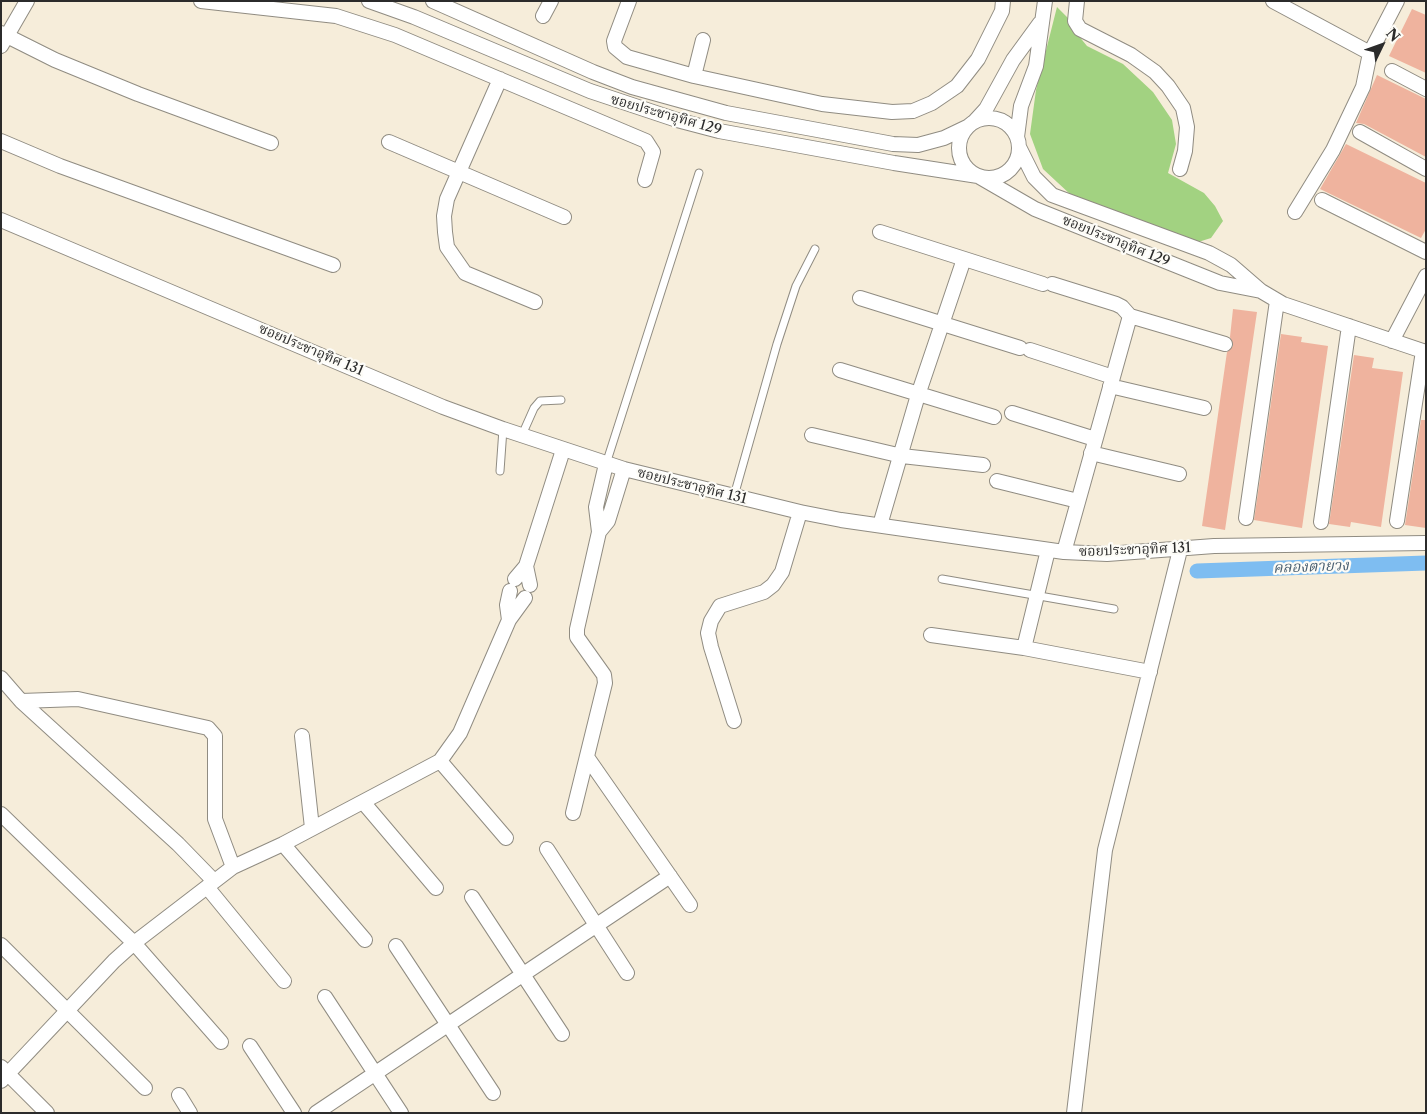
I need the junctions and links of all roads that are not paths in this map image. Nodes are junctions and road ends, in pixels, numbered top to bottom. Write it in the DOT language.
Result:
graph roads {
  1 [pos="27,1"];
  2 [pos="201,1"];
  3 [pos="369,1"];
  4 [pos="433,1"];
  5 [pos="551,1"];
  6 [pos="629,1"];
  7 [pos="1003,1"];
  8 [pos="1044,1"];
  9 [pos="1077,1"];
  10 [pos="1274,1"];
  11 [pos="1397,1"];
  12 [pos="543,16"];
  13 [pos="1040,22"];
  14 [pos="498,32"];
  15 [pos="3,38"];
  16 [pos="703,40"];
  17 [pos="492,50"];
  18 [pos="1370,53"];
  19 [pos="1392,71"];
  20 [pos="694,76"];
  21 [pos="500,79"];
  22 [pos="1426,88"];
  23 [pos="971,124"];
  24 [pos="1360,132"];
  25 [pos="1,141"];
  26 [pos="388,142"];
  27 [pos="1018,142"];
  28 [pos="270,143"];
  29 [pos="1426,168"];
  30 [pos="1180,169"];
  31 [pos="458,173"];
  32 [pos="699,173"];
  33 [pos="978,176"];
  34 [pos="645,180"];
  35 [pos="1322,200"];
  36 [pos="1295,212"];
  37 [pos="564,217"];
  38 [pos="1,220"];
  39 [pos="880,232"];
  40 [pos="815,249"];
  41 [pos="1426,252"];
  42 [pos="964,260"];
  43 [pos="333,265"];
  44 [pos="1426,276"];
  45 [pos="1261,292"];
  46 [pos="860,298"];
  47 [pos="1277,300"];
  48 [pos="534,302"];
  49 [pos="1130,316"];
  50 [pos="941,323"];
  51 [pos="1349,326"];
  52 [pos="1392,341"];
  53 [pos="1226,344"];
  54 [pos="1425,352"];
  55 [pos="840,370"];
  56 [pos="1112,382"];
  57 [pos="918,395"];
  58 [pos="562,400"];
  59 [pos="1204,408"];
  60 [pos="1012,413"];
  61 [pos="994,417"];
  62 [pos="503,429"];
  63 [pos="522,435"];
  64 [pos="812,435"];
  65 [pos="1095,439"];
  66 [pos="562,450"];
  67 [pos="1091,453"];
  68 [pos="902,456"];
  69 [pos="606,464"];
  70 [pos="983,465"];
  71 [pos="624,469"];
  72 [pos="500,471"];
  73 [pos="1179,474"];
  74 [pos="996,481"];
  75 [pos="734,496"];
  76 [pos="1078,501"];
  77 [pos="800,512"];
  78 [pos="1246,518"];
  79 [pos="1397,521"];
  80 [pos="1321,522"];
  81 [pos="880,525"];
  82 [pos="599,532"];
  83 [pos="1426,543"];
  84 [pos="1048,550"];
  85 [pos="1180,550"];
  86 [pos="1064,552"];
  87 [pos="526,566"];
  88 [pos="942,579"];
  89 [pos="1037,595"];
  90 [pos="1114,609"];
  91 [pos="509,620"];
  92 [pos="931,635"];
  93 [pos="1024,648"];
  94 [pos="1150,672"];
  95 [pos="1,678"];
  96 [pos="21,700"];
  97 [pos="734,721"];
  98 [pos="302,736"];
  99 [pos="587,757"];
  100 [pos="440,761"];
  101 [pos="363,802"];
  102 [pos="574,813"];
  103 [pos="1,814"];
  104 [pos="312,828"];
  105 [pos="506,838"];
  106 [pos="283,844"];
  107 [pos="547,849"];
  108 [pos="233,867"];
  109 [pos="670,876"];
  110 [pos="210,884"];
  111 [pos="436,888"];
  112 [pos="472,897"];
  113 [pos="690,905"];
  114 [pos="596,925"];
  115 [pos="365,940"];
  116 [pos="134,943"];
  117 [pos="1,946"];
  118 [pos="396,946"];
  119 [pos="627,973"];
  120 [pos="523,974"];
  121 [pos="284,981"];
  122 [pos="325,997"];
  123 [pos="68,1011"];
  124 [pos="449,1024"];
  125 [pos="562,1034"];
  126 [pos="221,1042"];
  127 [pos="250,1046"];
  128 [pos="375,1073"];
  129 [pos="4,1074"];
  130 [pos="144,1088"];
  131 [pos="493,1093"];
  132 [pos="178,1095"];
  133 [pos="47,1113"];
  134 [pos="190,1113"];
  135 [pos="294,1113"];
  136 [pos="316,1113"];
  137 [pos="401,1113"];
  138 [pos="1074,1113"];
  1 -- 15 [label="street"];
  2 -- 21 [label="street"];
  3 -- 17 [label="street, ซอยประชาอุทิศ 129"];
  4 -- 14 [label="street, ซอยประชาอุทิศ 129"];
  5 -- 12 [label="street"];
  6 -- 20 [label="street"];
  7 -- 20 [label="street"];
  8 -- 13 [label="street"];
  9 -- 30 [label="street"];
  10 -- 18 [label="street"];
  11 -- 18 [label="street"];
  13 -- 23 [label="street"];
  13 -- 27 [label="street"];
  14 -- 17 [label="street"];
  14 -- 23 [label="street, ซอยประชาอุทิศ 129"];
  15 -- 28 [label="street"];
  16 -- 20 [label="street"];
  17 -- 33 [label="street, ซอยประชาอุทิศ 129"];
  18 -- 36 [label="street"];
  19 -- 22 [label="street"];
  21 -- 31 [label="street"];
  21 -- 34 [label="street"];
  23 -- 27 [label="street, ซอยประชาอุทิศ 129"];
  23 -- 33 [label="street, ซอยประชาอุทิศ 129"];
  24 -- 29 [label="street"];
  25 -- 43 [label="street"];
  26 -- 31 [label="street"];
  27 -- 33 [label="street, ซอยประชาอุทิศ 129"];
  27 -- 45 [label="street, ซอยประชาอุทิศ 129"];
  31 -- 37 [label="street"];
  31 -- 48 [label="street"];
  32 -- 69 [label="lane"];
  33 -- 45 [label="street, ซอยประชาอุทิศ 129"];
  35 -- 41 [label="street"];
  38 -- 62 [label="street, ซอยประชาอุทิศ 131"];
  39 -- 42 [label="street"];
  40 -- 75 [label="lane"];
  42 -- 49 [label="street"];
  42 -- 50 [label="street"];
  44 -- 52 [label="street"];
  45 -- 47 [label="street, ซอยประชาอุทิศ 129"];
  46 -- 50 [label="street"];
  47 -- 51 [label="street, ซอยประชาอุทิศ 129"];
  47 -- 78 [label="street"];
  49 -- 53 [label="street"];
  49 -- 56 [label="street"];
  50 -- 56 [label="street"];
  50 -- 57 [label="street"];
  51 -- 52 [label="street, ซอยประชาอุทิศ 129"];
  51 -- 80 [label="street"];
  52 -- 54 [label="street, ซอยประชาอุทิศ 129"];
  54 -- 79 [label="street"];
  55 -- 57 [label="street"];
  56 -- 59 [label="street"];
  56 -- 65 [label="street"];
  57 -- 61 [label="street"];
  57 -- 68 [label="street"];
  58 -- 63 [label="lane"];
  60 -- 65 [label="street"];
  62 -- 63 [label="street, ซอยประชาอุทิศ 131"];
  62 -- 72 [label="lane"];
  63 -- 66 [label="street, ซอยประชาอุทิศ 131"];
  64 -- 68 [label="street"];
  65 -- 67 [label="street"];
  66 -- 69 [label="street, ซอยประชาอุทิศ 131"];
  66 -- 87 [label="street"];
  67 -- 73 [label="street"];
  67 -- 76 [label="street"];
  68 -- 70 [label="street"];
  68 -- 81 [label="street"];
  69 -- 71 [label="street, ซอยประชาอุทิศ 131"];
  69 -- 82 [label="street"];
  71 -- 75 [label="street, ซอยประชาอุทิศ 131"];
  71 -- 82 [label="street"];
  74 -- 76 [label="street"];
  75 -- 77 [label="street, ซอยประชาอุทิศ 131"];
  76 -- 86 [label="street"];
  77 -- 81 [label="street, ซอยประชาอุทิศ 131"];
  77 -- 97 [label="street"];
  81 -- 84 [label="street, ซอยประชาอุทิศ 131"];
  82 -- 99 [label="street"];
  83 -- 85 [label="street, ซอยประชาอุทิศ 131"];
  84 -- 86 [label="street, ซอยประชาอุทิศ 131"];
  84 -- 89 [label="street"];
  85 -- 86 [label="street, ซอยประชาอุทิศ 131"];
  85 -- 94 [label="street"];
  87 -- 91 [label="street"];
  87 -- 91 [label="street"];
  88 -- 89 [label="lane"];
  89 -- 90 [label="lane"];
  89 -- 93 [label="street"];
  91 -- 100 [label="street"];
  92 -- 93 [label="street"];
  93 -- 94 [label="street"];
  94 -- 138 [label="street"];
  95 -- 96 [label="street"];
  96 -- 108 [label="street"];
  96 -- 110 [label="street"];
  98 -- 104 [label="street"];
  99 -- 102 [label="street"];
  99 -- 109 [label="street"];
  100 -- 101 [label="street"];
  100 -- 105 [label="street"];
  101 -- 104 [label="street"];
  101 -- 111 [label="street"];
  103 -- 116 [label="street"];
  104 -- 106 [label="street"];
  106 -- 108 [label="street"];
  106 -- 115 [label="street"];
  107 -- 114 [label="street"];
  108 -- 110 [label="street"];
  109 -- 113 [label="street"];
  109 -- 114 [label="street"];
  110 -- 116 [label="street"];
  110 -- 121 [label="street"];
  112 -- 120 [label="street"];
  114 -- 119 [label="street"];
  114 -- 120 [label="street"];
  116 -- 123 [label="street"];
  116 -- 126 [label="street"];
  117 -- 123 [label="street"];
  118 -- 124 [label="street"];
  120 -- 124 [label="street"];
  120 -- 125 [label="street"];
  122 -- 128 [label="street"];
  123 -- 129 [label="street"];
  123 -- 130 [label="street"];
  124 -- 128 [label="street"];
  124 -- 131 [label="street"];
  127 -- 135 [label="street"];
  128 -- 136 [label="street"];
  128 -- 137 [label="street"];
  129 -- 133 [label="street"];
  132 -- 134 [label="street"];
}
